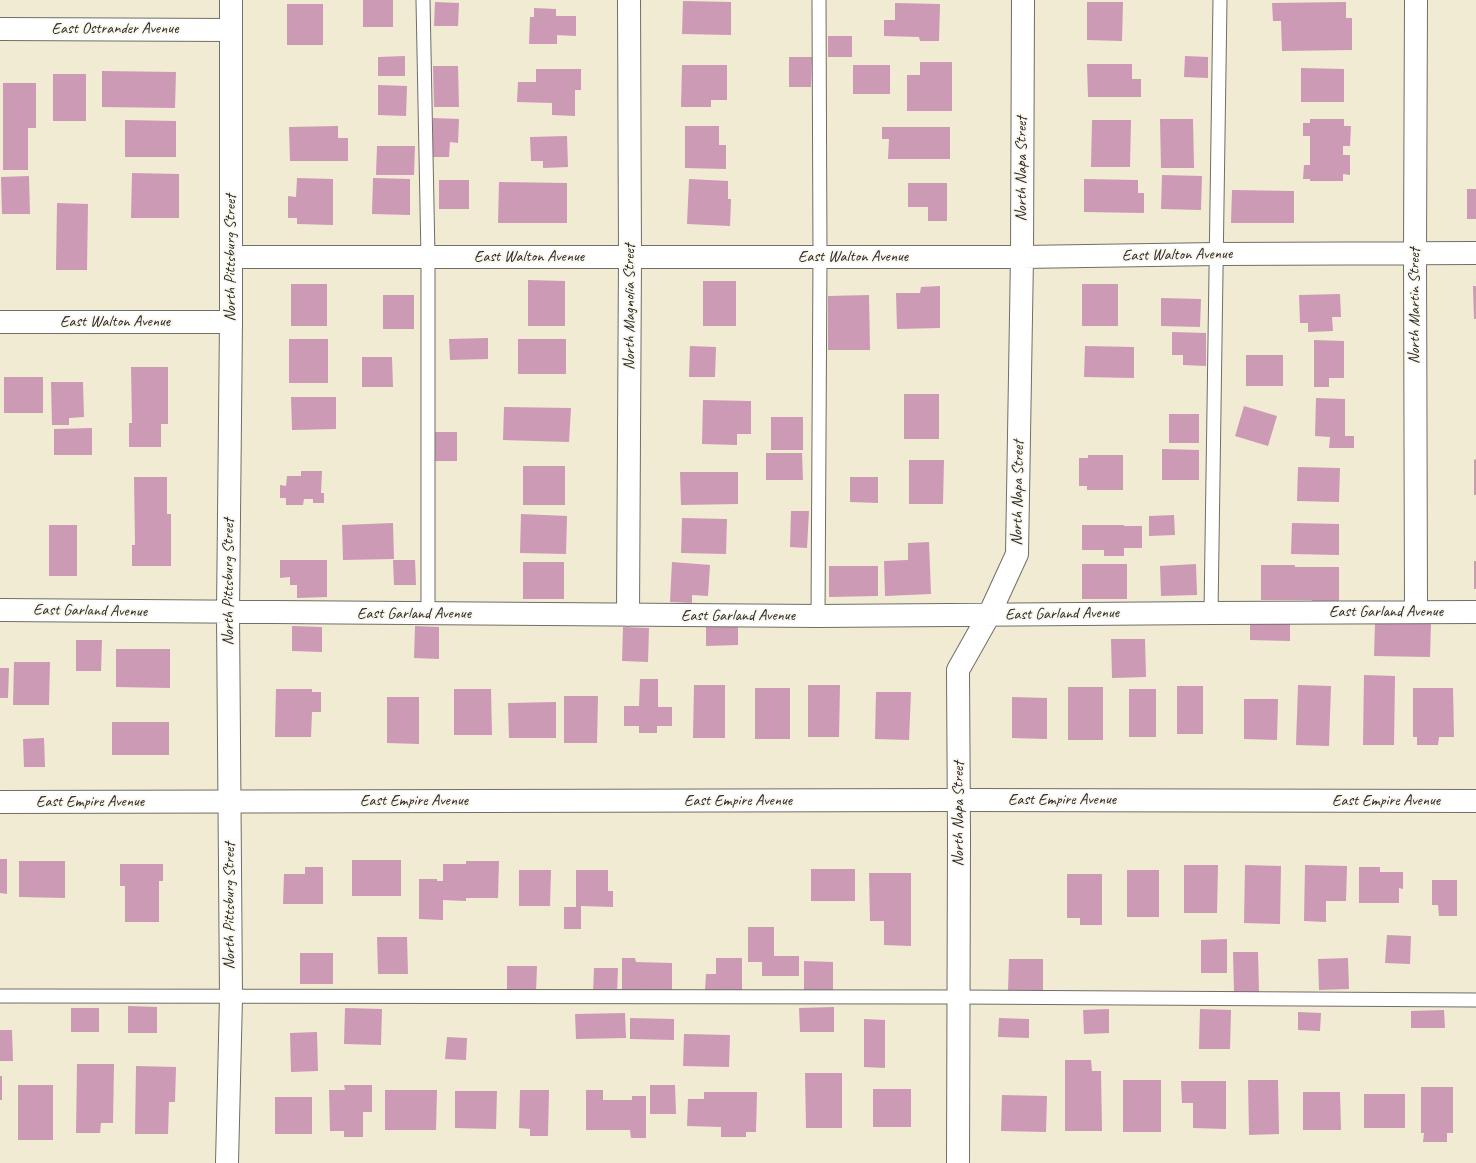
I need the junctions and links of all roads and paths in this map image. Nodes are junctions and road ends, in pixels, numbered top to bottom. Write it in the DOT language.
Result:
graph roads {
  1 [pos="231,0"];
  2 [pos="423,0"];
  3 [pos="629,0"];
  4 [pos="819,0"];
  5 [pos="1023,0"];
  6 [pos="1220,0"];
  7 [pos="1416,0"];
  8 [pos="0,29"];
  9 [pos="231,30"];
  10 [pos="1415,253"];
  11 [pos="1476,253"];
  12 [pos="1217,254"];
  13 [pos="231,257"];
  14 [pos="428,257"];
  15 [pos="630,257"];
  16 [pos="820,257"];
  17 [pos="1022,257"];
  18 [pos="0,322"];
  19 [pos="231,322"];
  20 [pos="0,610"];
  21 [pos="1416,612"];
  22 [pos="1476,612"];
  23 [pos="228,613"];
  24 [pos="1211,613"];
  25 [pos="428,614"];
  26 [pos="628,615"];
  27 [pos="989,615"];
  28 [pos="818,616"];
  29 [pos="959,800"];
  30 [pos="1476,801"];
  31 [pos="0,802"];
  32 [pos="230,802"];
  33 [pos="0,996"];
  34 [pos="231,997"];
  35 [pos="959,998"];
  36 [pos="1476,1000"];
  37 [pos="227,1163"];
  38 [pos="958,1163"];
  1 -- 9 [label="street, North Pittsburg Street"];
  2 -- 14 [label="lane"];
  3 -- 15 [label="street, North Magnolia Street"];
  4 -- 16 [label="lane"];
  5 -- 17 [label="street, North Napa Street"];
  6 -- 12 [label="lane"];
  7 -- 10 [label="street, North Martin Street"];
  8 -- 9 [label="street, East Ostrander Avenue"];
  9 -- 13 [label="street, North Pittsburg Street"];
  10 -- 11 [label="street, East Walton Avenue"];
  10 -- 12 [label="street, East Walton Avenue"];
  10 -- 21 [label="street, North Martin Street"];
  12 -- 17 [label="street, East Walton Avenue"];
  12 -- 24 [label="lane"];
  13 -- 14 [label="street, East Walton Avenue"];
  13 -- 19 [label="street, North Pittsburg Street"];
  14 -- 15 [label="street, East Walton Avenue"];
  14 -- 25 [label="lane"];
  15 -- 16 [label="street, East Walton Avenue"];
  15 -- 26 [label="street, North Magnolia Street"];
  16 -- 17 [label="street, East Walton Avenue"];
  16 -- 28 [label="lane"];
  17 -- 27 [label="street, North Napa Street"];
  18 -- 19 [label="street, East Walton Avenue"];
  19 -- 23 [label="street, North Pittsburg Street"];
  20 -- 23 [label="street, East Garland Avenue"];
  21 -- 22 [label="street, East Garland Avenue"];
  21 -- 24 [label="street, East Garland Avenue"];
  23 -- 25 [label="street, East Garland Avenue"];
  23 -- 32 [label="street, North Pittsburg Street"];
  24 -- 27 [label="street, East Garland Avenue"];
  25 -- 26 [label="street, East Garland Avenue"];
  26 -- 28 [label="street, East Garland Avenue"];
  27 -- 28 [label="street, East Garland Avenue"];
  27 -- 29 [label="street, North Napa Street"];
  29 -- 30 [label="street, East Empire Avenue"];
  29 -- 32 [label="street, East Empire Avenue"];
  29 -- 35 [label="street, North Napa Street"];
  31 -- 32 [label="street, East Empire Avenue"];
  32 -- 34 [label="street, North Pittsburg Street"];
  33 -- 34 [label="lane"];
  34 -- 35 [label="lane"];
  34 -- 37 [label="street, North Pittsburg Street"];
  35 -- 36 [label="lane"];
  35 -- 38 [label="street, North Napa Street"];
}
